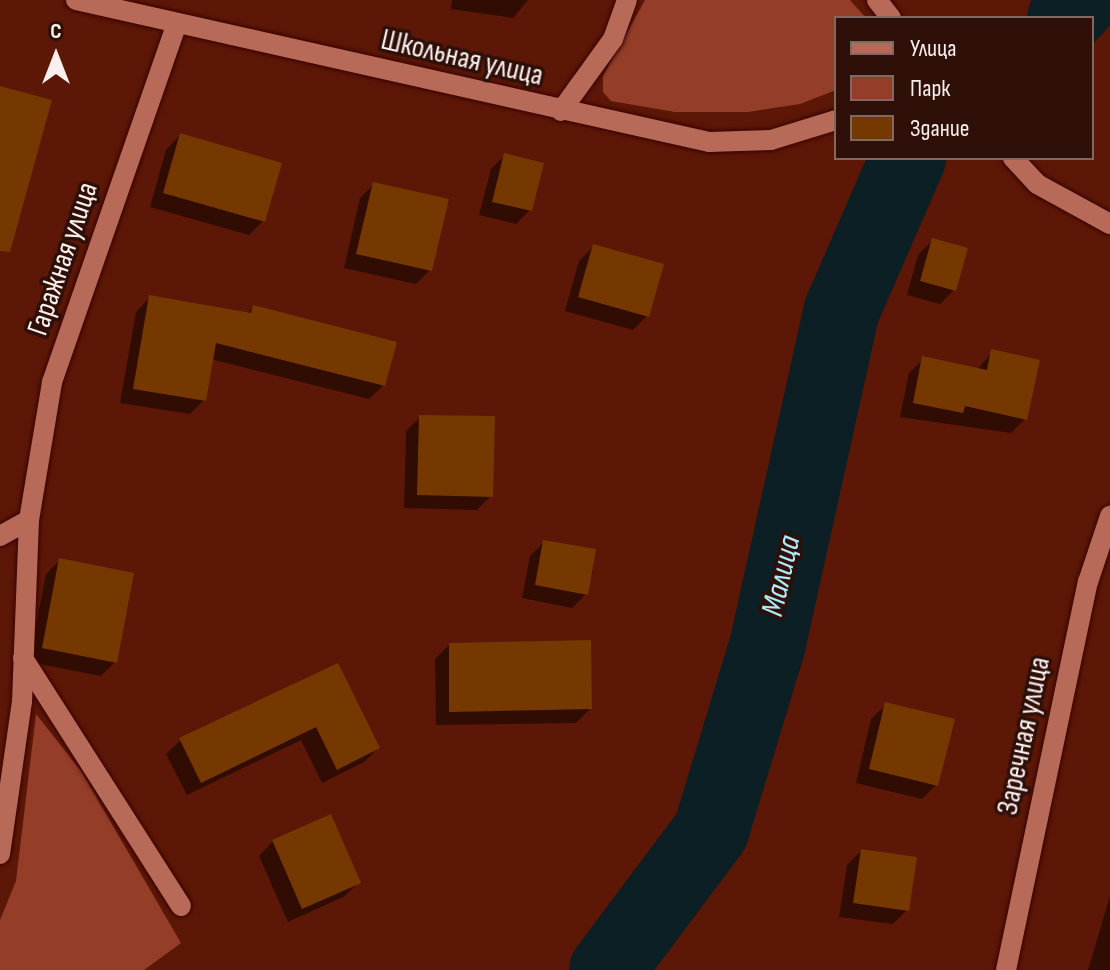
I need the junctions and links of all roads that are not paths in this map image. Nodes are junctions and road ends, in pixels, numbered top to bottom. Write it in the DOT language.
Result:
graph roads {
  1 [pos="76,0"];
  2 [pos="627,0"];
  3 [pos="877,0"];
  4 [pos="889,16"];
  5 [pos="177,24"];
  6 [pos="561,111"];
  7 [pos="834,121"];
  8 [pos="1015,160"];
  9 [pos="1110,224"];
  10 [pos="1110,516"];
  11 [pos="29,520"];
  12 [pos="0,536"];
  13 [pos="23,658"];
  14 [pos="0,854"];
  15 [pos="181,906"];
  16 [pos="1006,970"];
  1 -- 5 [label="street, Школьная улица"];
  2 -- 6 [label="street"];
  3 -- 4 [label="street"];
  5 -- 6 [label="street, Школьная улица"];
  5 -- 11 [label="street, Гаражная улица"];
  6 -- 7 [label="street, Школьная улица"];
  8 -- 9 [label="street"];
  10 -- 16 [label="street, Заречная улица"];
  11 -- 12 [label="street"];
  11 -- 13 [label="street, Гаражная улица"];
  13 -- 14 [label="street, Гаражная улица"];
  13 -- 15 [label="street"];
}
